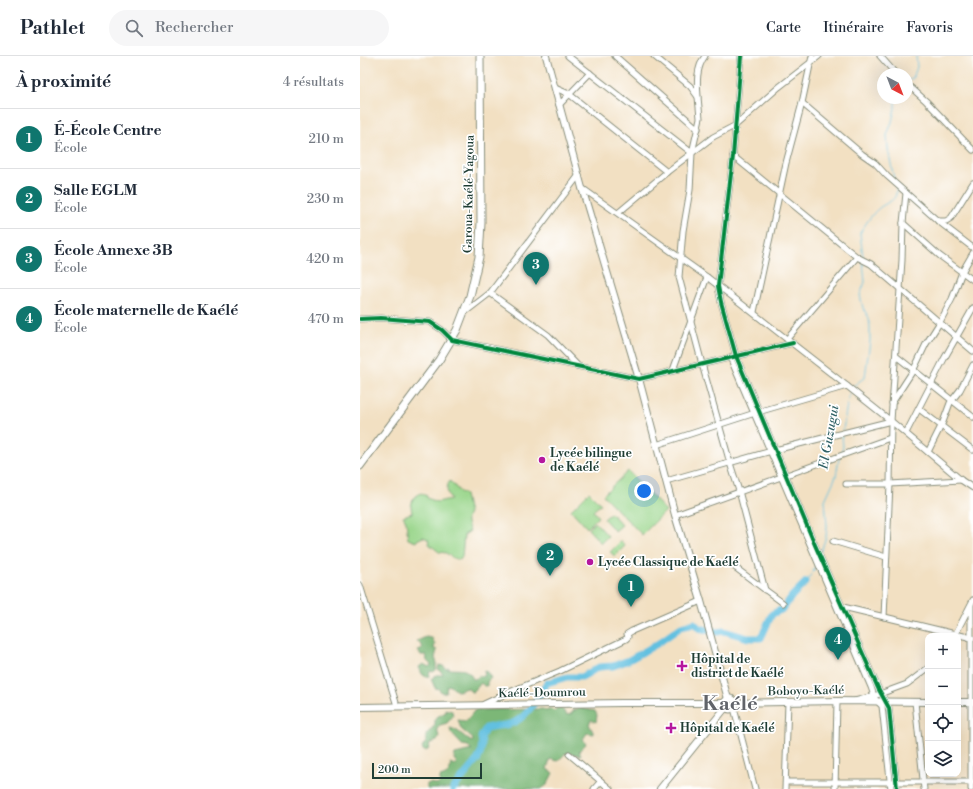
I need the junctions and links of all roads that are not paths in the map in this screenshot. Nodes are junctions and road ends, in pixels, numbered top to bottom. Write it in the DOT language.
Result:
graph roads {
  1 [pos="480,56"];
  2 [pos="546,56"];
  3 [pos="568,56"];
  4 [pos="615,56"];
  5 [pos="654,56"];
  6 [pos="705,56"];
  7 [pos="741,56"];
  8 [pos="812,56"];
  9 [pos="819,56"];
  10 [pos="880,56"];
  11 [pos="811,62"];
  12 [pos="891,68"];
  13 [pos="590,74"];
  14 [pos="554,88"];
  15 [pos="913,89"];
  16 [pos="569,94"];
  17 [pos="698,97"];
  18 [pos="802,103"];
  19 [pos="559,105"];
  20 [pos="736,125"];
  21 [pos="698,129"];
  22 [pos="973,150"];
  23 [pos="692,153"];
  24 [pos="733,156"];
  25 [pos="667,172"];
  26 [pos="579,175"];
  27 [pos="973,184"];
  28 [pos="582,188"];
  29 [pos="906,192"];
  30 [pos="780,193"];
  31 [pos="618,213"];
  32 [pos="938,220"];
  33 [pos="903,223"];
  34 [pos="973,248"];
  35 [pos="973,253"];
  36 [pos="680,258"];
  37 [pos="857,258"];
  38 [pos="962,272"];
  39 [pos="707,277"];
  40 [pos="973,280"];
  41 [pos="718,286"];
  42 [pos="900,289"];
  43 [pos="490,294"];
  44 [pos="973,308"];
  45 [pos="754,312"];
  46 [pos="464,313"];
  47 [pos="360,319"];
  48 [pos="691,322"];
  49 [pos="940,322"];
  50 [pos="957,337"];
  51 [pos="787,339"];
  52 [pos="452,340"];
  53 [pos="793,344"];
  54 [pos="973,350"];
  55 [pos="896,356"];
  56 [pos="733,357"];
  57 [pos="702,364"];
  58 [pos="973,365"];
  59 [pos="578,366"];
  60 [pos="914,369"];
  61 [pos="673,370"];
  62 [pos="639,379"];
  63 [pos="932,383"];
  64 [pos="847,386"];
  65 [pos="952,401"];
  66 [pos="892,404"];
  67 [pos="919,408"];
  68 [pos="756,413"];
  69 [pos="973,417"];
  70 [pos="891,421"];
  71 [pos="719,425"];
  72 [pos="940,426"];
  73 [pos="906,433"];
  74 [pos="890,438"];
  75 [pos="656,445"];
  76 [pos="973,450"];
  77 [pos="773,451"];
  78 [pos="928,452"];
  79 [pos="730,463"];
  80 [pos="360,466"];
  81 [pos="783,475"];
  82 [pos="961,480"];
  83 [pos="666,481"];
  84 [pos="846,484"];
  85 [pos="890,484"];
  86 [pos="973,488"];
  87 [pos="739,491"];
  88 [pos="675,514"];
  89 [pos="833,542"];
  90 [pos="886,557"];
  91 [pos="733,566"];
  92 [pos="360,585"];
  93 [pos="765,590"];
  94 [pos="702,601"];
  95 [pos="972,602"];
  96 [pos="783,603"];
  97 [pos="843,607"];
  98 [pos="884,616"];
  99 [pos="948,633"];
  100 [pos="956,633"];
  101 [pos="961,636"];
  102 [pos="972,637"];
  103 [pos="927,669"];
  104 [pos="871,687"];
  105 [pos="881,693"];
  106 [pos="873,696"];
  107 [pos="862,698"];
  108 [pos="837,701"];
  109 [pos="854,701"];
  110 [pos="788,702"];
  111 [pos="877,702"];
  112 [pos="886,702"];
  113 [pos="915,702"];
  114 [pos="925,702"];
  115 [pos="961,702"];
  116 [pos="972,702"];
  117 [pos="726,703"];
  118 [pos="484,704"];
  119 [pos="734,705"];
  120 [pos="397,706"];
  121 [pos="360,707"];
  122 [pos="569,754"];
  123 [pos="601,781"];
  124 [pos="786,782"];
  125 [pos="836,782"];
  126 [pos="890,782"];
  127 [pos="896,782"];
  128 [pos="923,782"];
  129 [pos="972,782"];
  130 [pos="594,789"];
  131 [pos="610,789"];
  132 [pos="660,789"];
  133 [pos="756,789"];
  134 [pos="785,789"];
  135 [pos="835,789"];
  136 [pos="891,789"];
  137 [pos="897,789"];
  138 [pos="924,789"];
  139 [pos="971,789"];
  1 -- 46 [label="highway, Garoua-Kaélé-Yagoua"];
  2 -- 14 [label="main road"];
  3 -- 13 [label="street"];
  4 -- 21 [label="street"];
  5 -- 17 [label="street"];
  6 -- 17 [label="street"];
  7 -- 20 [label="street"];
  8 -- 11 [label="street"];
  9 -- 11 [label="street"];
  10 -- 12 [label="street"];
  11 -- 18 [label="street"];
  11 -- 20 [label="street"];
  13 -- 16 [label="street"];
  13 -- 23 [label="street"];
  14 -- 16 [label="street"];
  14 -- 19 [label="main road"];
  15 -- 22 [label="street"];
  16 -- 19 [label="street"];
  16 -- 25 [label="street"];
  17 -- 21 [label="street"];
  18 -- 29 [label="street"];
  18 -- 30 [label="street"];
  19 -- 26 [label="main road"];
  20 -- 23 [label="street"];
  20 -- 24 [label="street"];
  21 -- 23 [label="street"];
  23 -- 25 [label="street"];
  23 -- 36 [label="street"];
  24 -- 30 [label="street"];
  24 -- 41 [label="street"];
  25 -- 31 [label="street"];
  26 -- 28 [label="main road"];
  26 -- 43 [label="street"];
  27 -- 32 [label="street"];
  28 -- 31 [label="street"];
  28 -- 62 [label="main road"];
  29 -- 32 [label="street"];
  29 -- 33 [label="street"];
  30 -- 37 [label="street"];
  30 -- 45 [label="street"];
  31 -- 36 [label="street"];
  32 -- 34 [label="street"];
  33 -- 38 [label="street"];
  33 -- 42 [label="street"];
  35 -- 38 [label="street"];
  36 -- 39 [label="street"];
  36 -- 48 [label="street"];
  37 -- 42 [label="street"];
  37 -- 51 [label="street"];
  38 -- 40 [label="street"];
  38 -- 49 [label="street"];
  39 -- 41 [label="street"];
  39 -- 48 [label="street"];
  41 -- 45 [label="street"];
  41 -- 56 [label="street"];
  42 -- 49 [label="street"];
  42 -- 55 [label="street"];
  43 -- 46 [label="street"];
  43 -- 59 [label="street"];
  44 -- 50 [label="street"];
  45 -- 51 [label="street"];
  46 -- 52 [label="highway, Garoua-Kaélé-Yagoua"];
  47 -- 52 [label="street"];
  48 -- 57 [label="street"];
  48 -- 61 [label="street"];
  49 -- 50 [label="street"];
  49 -- 60 [label="street"];
  50 -- 54 [label="street"];
  50 -- 63 [label="street"];
  51 -- 53 [label="street"];
  52 -- 59 [label="street"];
  52 -- 80 [label="highway, Garoua-Kaélé-Yagoua"];
  53 -- 56 [label="street"];
  53 -- 64 [label="street"];
  55 -- 60 [label="street"];
  55 -- 66 [label="street"];
  56 -- 57 [label="street"];
  56 -- 68 [label="street"];
  57 -- 61 [label="street"];
  57 -- 71 [label="street"];
  58 -- 65 [label="street"];
  59 -- 62 [label="street"];
  60 -- 63 [label="street"];
  60 -- 66 [label="street"];
  61 -- 62 [label="street"];
  62 -- 75 [label="main road"];
  63 -- 65 [label="street"];
  63 -- 67 [label="street"];
  64 -- 68 [label="street"];
  64 -- 70 [label="street"];
  65 -- 69 [label="street"];
  65 -- 72 [label="street"];
  66 -- 70 [label="street"];
  67 -- 72 [label="street"];
  67 -- 73 [label="street"];
  68 -- 71 [label="street"];
  68 -- 77 [label="street"];
  70 -- 73 [label="street"];
  70 -- 74 [label="street"];
  70 -- 77 [label="street"];
  71 -- 75 [label="street"];
  71 -- 79 [label="street"];
  72 -- 76 [label="street"];
  72 -- 78 [label="street"];
  73 -- 78 [label="street"];
  74 -- 81 [label="street"];
  74 -- 85 [label="street"];
  75 -- 83 [label="main road"];
  77 -- 79 [label="street"];
  77 -- 81 [label="street"];
  78 -- 82 [label="street"];
  79 -- 83 [label="street"];
  79 -- 87 [label="street"];
  81 -- 87 [label="street"];
  81 -- 97 [label="street"];
  81 -- 104 [label="street"];
  82 -- 85 [label="street"];
  82 -- 86 [label="street"];
  83 -- 88 [label="main road"];
  84 -- 85 [label="street"];
  85 -- 90 [label="street"];
  87 -- 88 [label="street"];
  87 -- 93 [label="street"];
  88 -- 94 [label="main road"];
  89 -- 90 [label="street"];
  90 -- 98 [label="street"];
  91 -- 93 [label="street"];
  92 -- 120 [label="street"];
  93 -- 96 [label="street"];
  94 -- 117 [label="main road"];
  94 -- 118 [label="street"];
  95 -- 100 [label="street"];
  95 -- 102 [label="street"];
  97 -- 98 [label="street"];
  97 -- 105 [label="street"];
  98 -- 99 [label="street"];
  101 -- 102 [label="street"];
  102 -- 116 [label="street"];
  103 -- 105 [label="street"];
  104 -- 106 [label="street"];
  104 -- 107 [label="street"];
  105 -- 106 [label="street"];
  105 -- 112 [label="street"];
  106 -- 107 [label="street"];
  106 -- 111 [label="street"];
  107 -- 109 [label="street"];
  108 -- 109 [label="main road, Boboyo-Kaélé"];
  108 -- 110 [label="main road, Boboyo-Kaélé"];
  108 -- 125 [label="street"];
  109 -- 111 [label="main road, Boboyo-Kaélé"];
  110 -- 119 [label="main road, Boboyo-Kaélé"];
  110 -- 124 [label="street"];
  111 -- 112 [label="main road, Boboyo-Kaélé"];
  111 -- 126 [label="street"];
  112 -- 113 [label="main road"];
  112 -- 127 [label="street"];
  113 -- 114 [label="main road"];
  113 -- 128 [label="street"];
  115 -- 116 [label="main road"];
  116 -- 129 [label="street"];
  117 -- 118 [label="main road, Kaélé-Doumrou"];
  117 -- 119 [label="main road, Boboyo-Kaélé"];
  117 -- 119 [label="main road"];
  117 -- 132 [label="main road"];
  118 -- 120 [label="main road, Kaélé-Doumrou"];
  119 -- 133 [label="street"];
  120 -- 121 [label="main road, Kaélé-Doumrou"];
  122 -- 123 [label="street"];
  123 -- 130 [label="street"];
  123 -- 131 [label="street"];
  124 -- 125 [label="street"];
  124 -- 134 [label="street"];
  125 -- 126 [label="street"];
  125 -- 135 [label="street"];
  126 -- 127 [label="street"];
  126 -- 136 [label="street"];
  127 -- 128 [label="street"];
  127 -- 137 [label="street"];
  128 -- 129 [label="street"];
  128 -- 138 [label="street"];
  129 -- 139 [label="street"];
}
